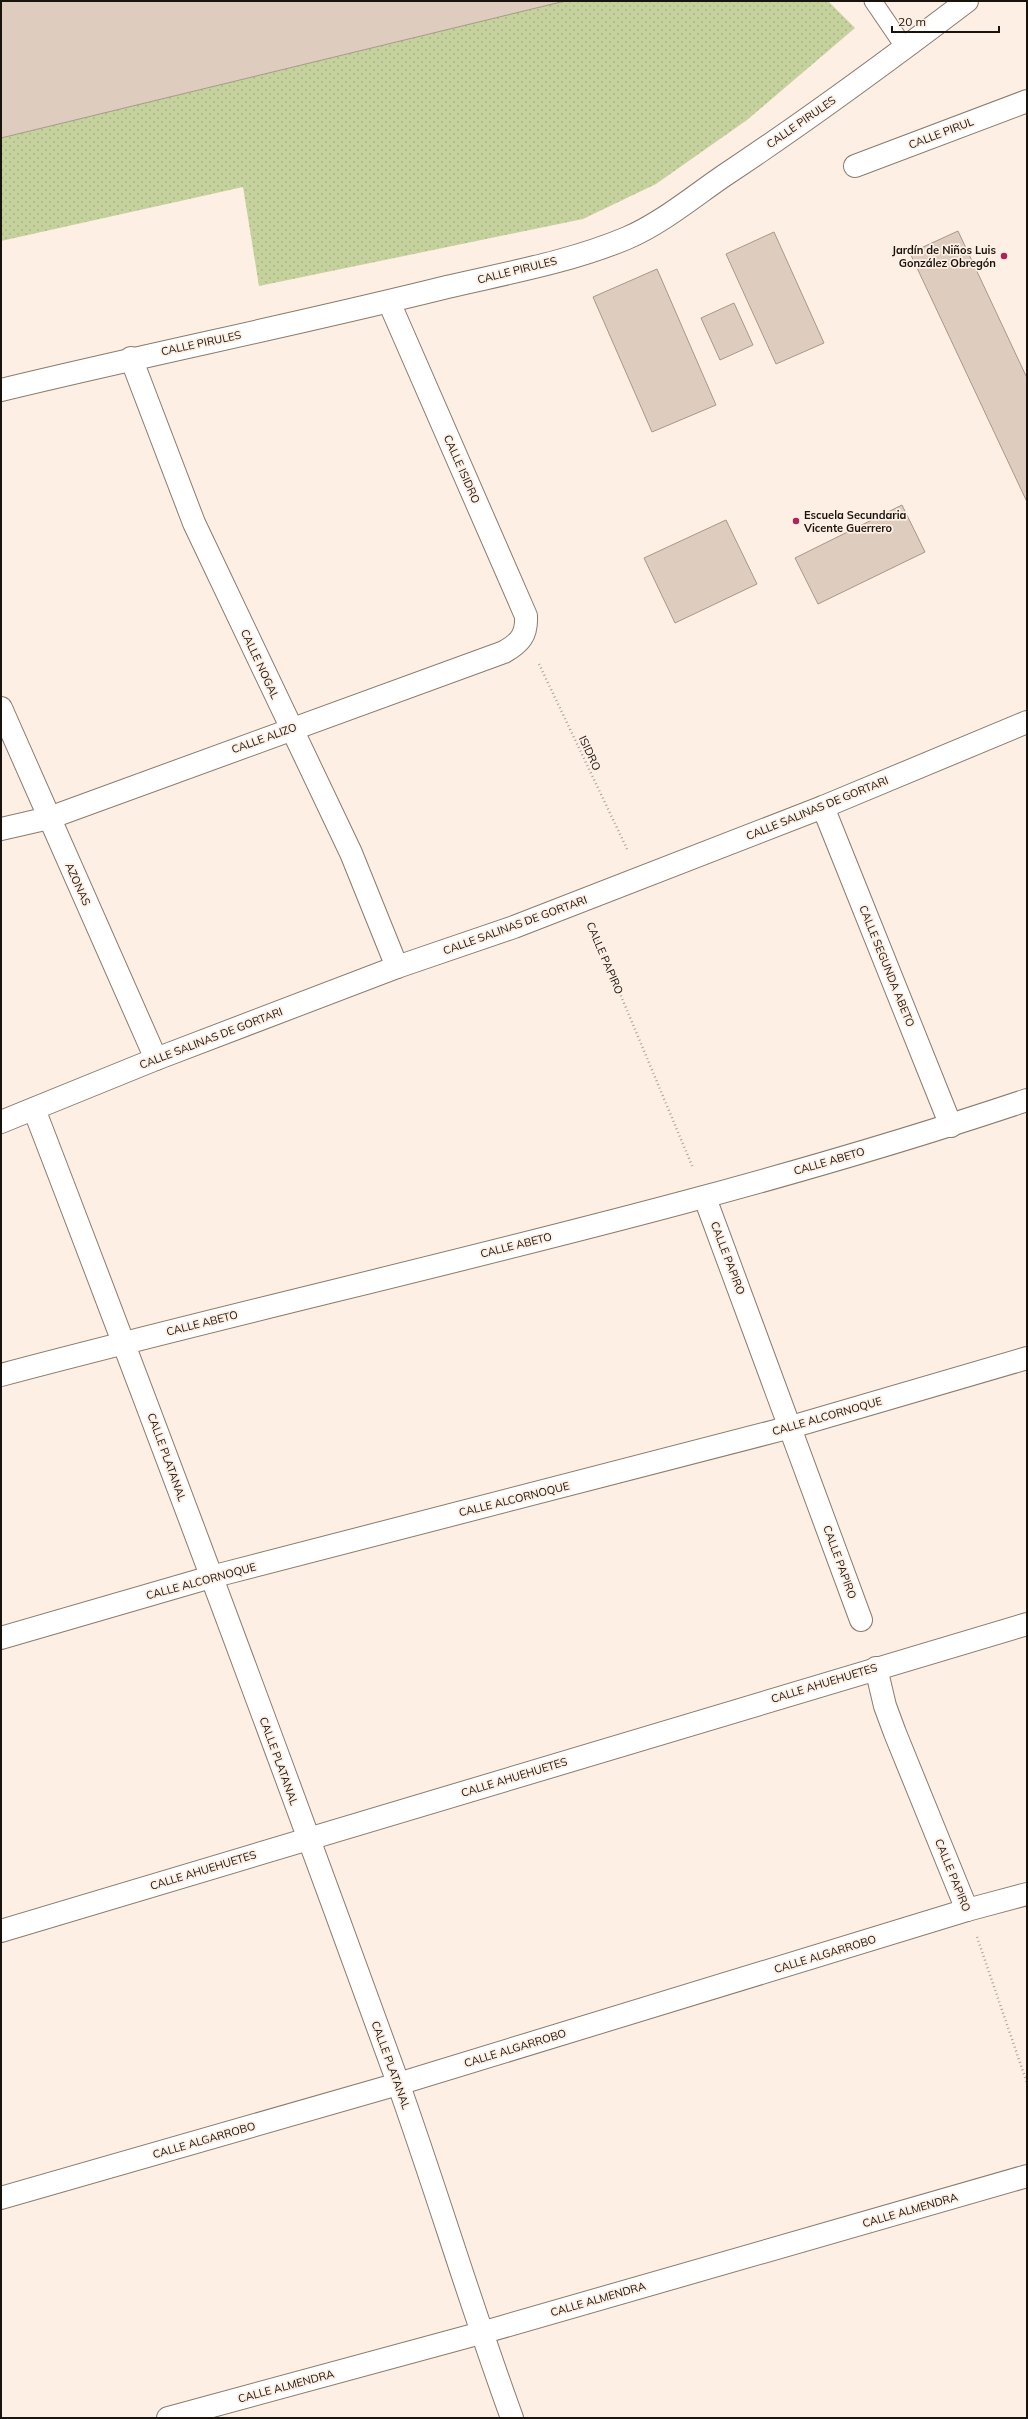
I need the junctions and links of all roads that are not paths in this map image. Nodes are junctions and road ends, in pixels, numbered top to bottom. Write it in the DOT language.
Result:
graph roads {
  1 [pos="873,1"];
  2 [pos="967,1"];
  3 [pos="905,48"];
  4 [pos="1027,101"];
  5 [pos="855,166"];
  6 [pos="389,302"];
  7 [pos="131,358"];
  8 [pos="1,390"];
  9 [pos="523,638"];
  10 [pos="1,708"];
  11 [pos="1027,722"];
  12 [pos="290,728"];
  13 [pos="823,807"];
  14 [pos="49,818"];
  15 [pos="1,829"];
  16 [pos="397,967"];
  17 [pos="156,1059"];
  18 [pos="1027,1100"];
  19 [pos="34,1109"];
  20 [pos="1,1122"];
  21 [pos="951,1126"];
  22 [pos="705,1198"];
  23 [pos="124,1342"];
  24 [pos="1027,1358"];
  25 [pos="1,1375"];
  26 [pos="791,1427"];
  27 [pos="211,1577"];
  28 [pos="861,1620"];
  29 [pos="1027,1624"];
  30 [pos="1,1638"];
  31 [pos="876,1668"];
  32 [pos="307,1839"];
  33 [pos="1027,1894"];
  34 [pos="968,1910"];
  35 [pos="1,1931"];
  36 [pos="398,2084"];
  37 [pos="1027,2176"];
  38 [pos="1,2198"];
  39 [pos="481,2333"];
  40 [pos="168,2418"];
  41 [pos="512,2418"];
  1 -- 3 [label="lane"];
  2 -- 3 [label="street, CALLE PIRULES"];
  3 -- 6 [label="street, CALLE PIRULES"];
  4 -- 5 [label="street, CALLE PIRUL"];
  6 -- 7 [label="street, CALLE PIRULES"];
  6 -- 9 [label="street, CALLE ISIDRO"];
  7 -- 8 [label="street, CALLE PIRULES"];
  7 -- 12 [label="street, CALLE NOGAL"];
  9 -- 12 [label="street, CALLE ALIZO"];
  10 -- 14 [label="street, AZONAS"];
  11 -- 13 [label="street, CALLE SALINAS DE GORTARI"];
  12 -- 14 [label="street, CALLE ALIZO"];
  12 -- 16 [label="street, CALLE NOGAL"];
  13 -- 16 [label="street, CALLE SALINAS DE GORTARI"];
  13 -- 21 [label="street, CALLE SEGUNDA ABETO"];
  14 -- 15 [label="street, CALLE ALIZO"];
  14 -- 17 [label="street, AZONAS"];
  16 -- 17 [label="street, CALLE SALINAS DE GORTARI"];
  17 -- 19 [label="street, CALLE SALINAS DE GORTARI"];
  18 -- 21 [label="street, CALLE ABETO"];
  19 -- 20 [label="street, CALLE SALINAS DE GORTARI"];
  19 -- 23 [label="street, CALLE PLATANAL"];
  21 -- 22 [label="street, CALLE ABETO"];
  22 -- 23 [label="street, CALLE ABETO"];
  22 -- 26 [label="street, CALLE PAPIRO"];
  23 -- 25 [label="street, CALLE ABETO"];
  23 -- 27 [label="street, CALLE PLATANAL"];
  24 -- 26 [label="street, CALLE ALCORNOQUE"];
  26 -- 27 [label="street, CALLE ALCORNOQUE"];
  26 -- 28 [label="street, CALLE PAPIRO"];
  27 -- 30 [label="street, CALLE ALCORNOQUE"];
  27 -- 32 [label="street, CALLE PLATANAL"];
  29 -- 31 [label="street, CALLE AHUEHUETES"];
  31 -- 32 [label="street, CALLE AHUEHUETES"];
  31 -- 34 [label="street, CALLE PAPIRO"];
  32 -- 35 [label="street, CALLE AHUEHUETES"];
  32 -- 36 [label="street, CALLE PLATANAL"];
  33 -- 34 [label="street, CALLE ALGARROBO"];
  34 -- 36 [label="street, CALLE ALGARROBO"];
  36 -- 38 [label="street, CALLE ALGARROBO"];
  36 -- 39 [label="street, CALLE PLATANAL"];
  37 -- 39 [label="street, CALLE ALMENDRA"];
  39 -- 40 [label="street, CALLE ALMENDRA"];
  39 -- 41 [label="street, CALLE PLATANAL"];
}
